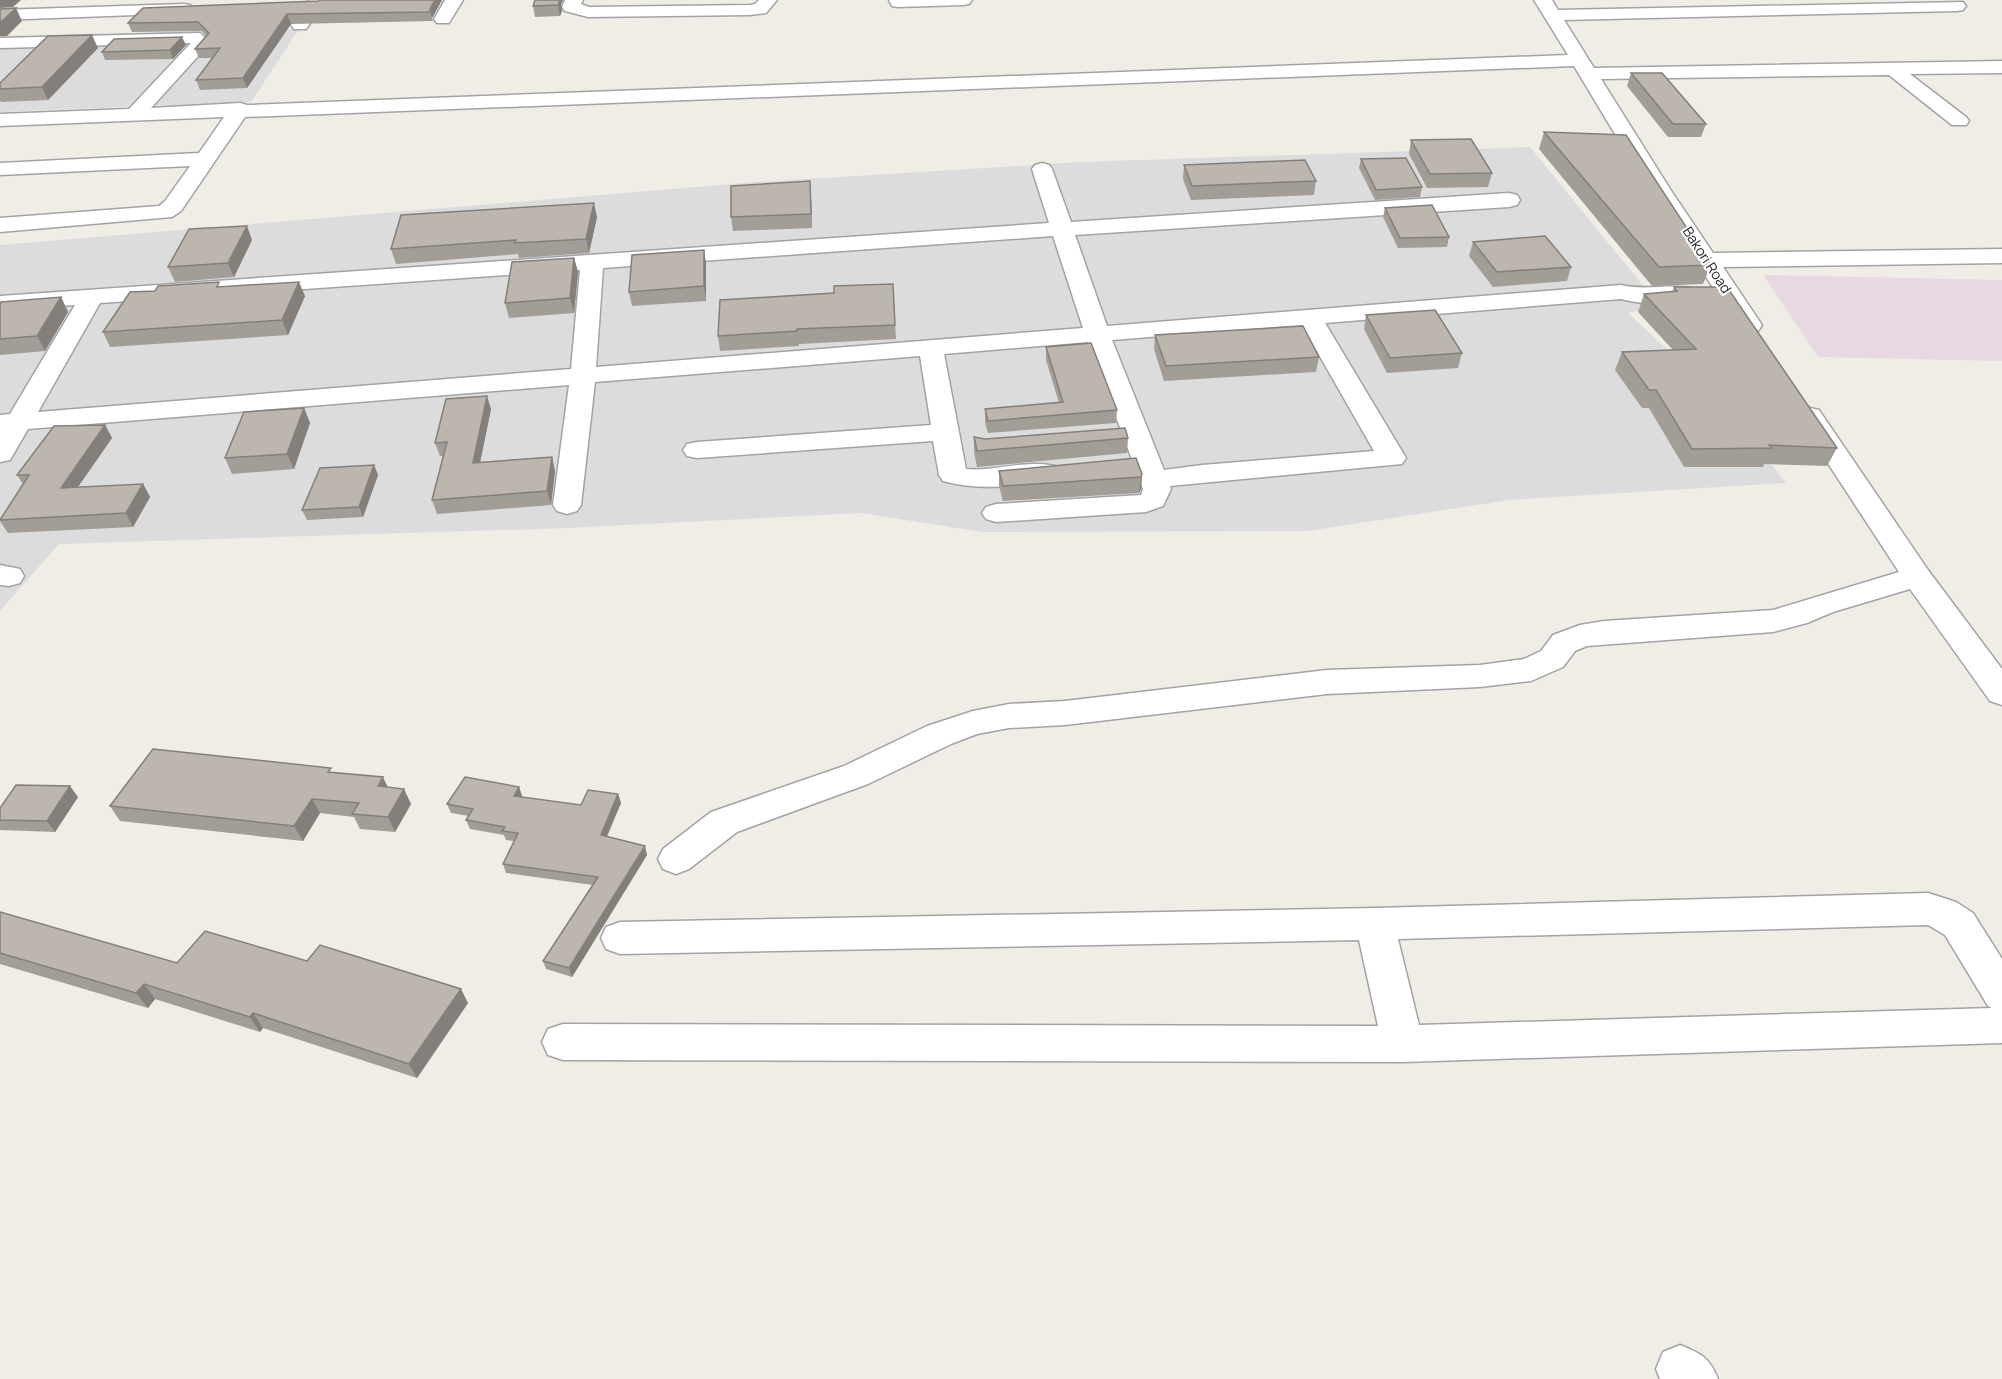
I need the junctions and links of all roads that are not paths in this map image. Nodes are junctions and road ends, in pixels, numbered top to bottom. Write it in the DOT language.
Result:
graph roads {
  1 [pos="454,0"];
  2 [pos="574,0"];
  3 [pos="768,0"];
  4 [pos="898,0"];
  5 [pos="963,0"];
  6 [pos="316,2"];
  7 [pos="291,5"];
  8 [pos="1957,6"];
  9 [pos="1547,7"];
  10 [pos="198,8"];
  11 [pos="0,15"];
  12 [pos="443,19"];
  13 [pos="300,25"];
  14 [pos="4,47"];
  15 [pos="2002,67"];
  16 [pos="1586,71"];
  17 [pos="2002,72"];
  18 [pos="1897,73"];
  19 [pos="240,109"];
  20 [pos="136,113"];
  21 [pos="0,120"];
  22 [pos="1959,121"];
  23 [pos="206,159"];
  24 [pos="0,169"];
  25 [pos="1042,169"];
  26 [pos="1509,200"];
  27 [pos="0,225"];
  28 [pos="1062,229"];
  29 [pos="2002,256"];
  30 [pos="592,260"];
  31 [pos="1708,260"];
  32 [pos="1729,293"];
  33 [pos="92,296"];
  34 [pos="0,303"];
  35 [pos="1312,322"];
  36 [pos="1099,339"];
  37 [pos="1764,347"];
  38 [pos="931,354"];
  39 [pos="583,381"];
  40 [pos="1795,393"];
  41 [pos="945,432"];
  42 [pos="6,434"];
  43 [pos="697,450"];
  44 [pos="1141,468"];
  45 [pos="1075,469"];
  46 [pos="567,505"];
  47 [pos="996,513"];
  48 [pos="1917,577"];
  49 [pos="2002,693"];
  50 [pos="676,859"];
  51 [pos="1375,924"];
  52 [pos="620,938"];
  53 [pos="1997,976"];
  54 [pos="2002,1025"];
  55 [pos="563,1042"];
  56 [pos="1403,1044"];
  1 -- 12 [label="street"];
  2 -- 3 [label="street"];
  4 -- 5 [label="street"];
  6 -- 7 [label="street"];
  6 -- 13 [label="street"];
  8 -- 9 [label="street"];
  9 -- 16 [label="street, Bakori Road"];
  10 -- 11 [label="street"];
  14 -- 20 [label="street"];
  15 -- 16 [label="street"];
  16 -- 18 [label="street"];
  16 -- 19 [label="street"];
  16 -- 31 [label="street, Bakori Road"];
  17 -- 18 [label="street"];
  18 -- 22 [label="street"];
  19 -- 20 [label="street"];
  19 -- 23 [label="street"];
  20 -- 21 [label="street"];
  23 -- 24 [label="street"];
  23 -- 27 [label="street"];
  25 -- 28 [label="street"];
  26 -- 28 [label="street"];
  28 -- 30 [label="street"];
  28 -- 36 [label="street"];
  29 -- 31 [label="street"];
  30 -- 33 [label="street"];
  30 -- 39 [label="street"];
  31 -- 32 [label="street, Bakori Road"];
  32 -- 35 [label="street"];
  32 -- 37 [label="street, Bakori Road"];
  33 -- 34 [label="street"];
  33 -- 42 [label="street"];
  35 -- 36 [label="street"];
  35 -- 44 [label="street"];
  36 -- 38 [label="street"];
  36 -- 44 [label="street"];
  38 -- 39 [label="street"];
  38 -- 41 [label="street"];
  39 -- 42 [label="street"];
  39 -- 46 [label="street"];
  40 -- 48 [label="street"];
  41 -- 43 [label="street"];
  41 -- 45 [label="street"];
  44 -- 47 [label="street"];
  48 -- 49 [label="street"];
  48 -- 50 [label="street"];
  51 -- 52 [label="street"];
  51 -- 53 [label="street"];
  51 -- 56 [label="street"];
  54 -- 56 [label="street"];
  55 -- 56 [label="street"];
}
